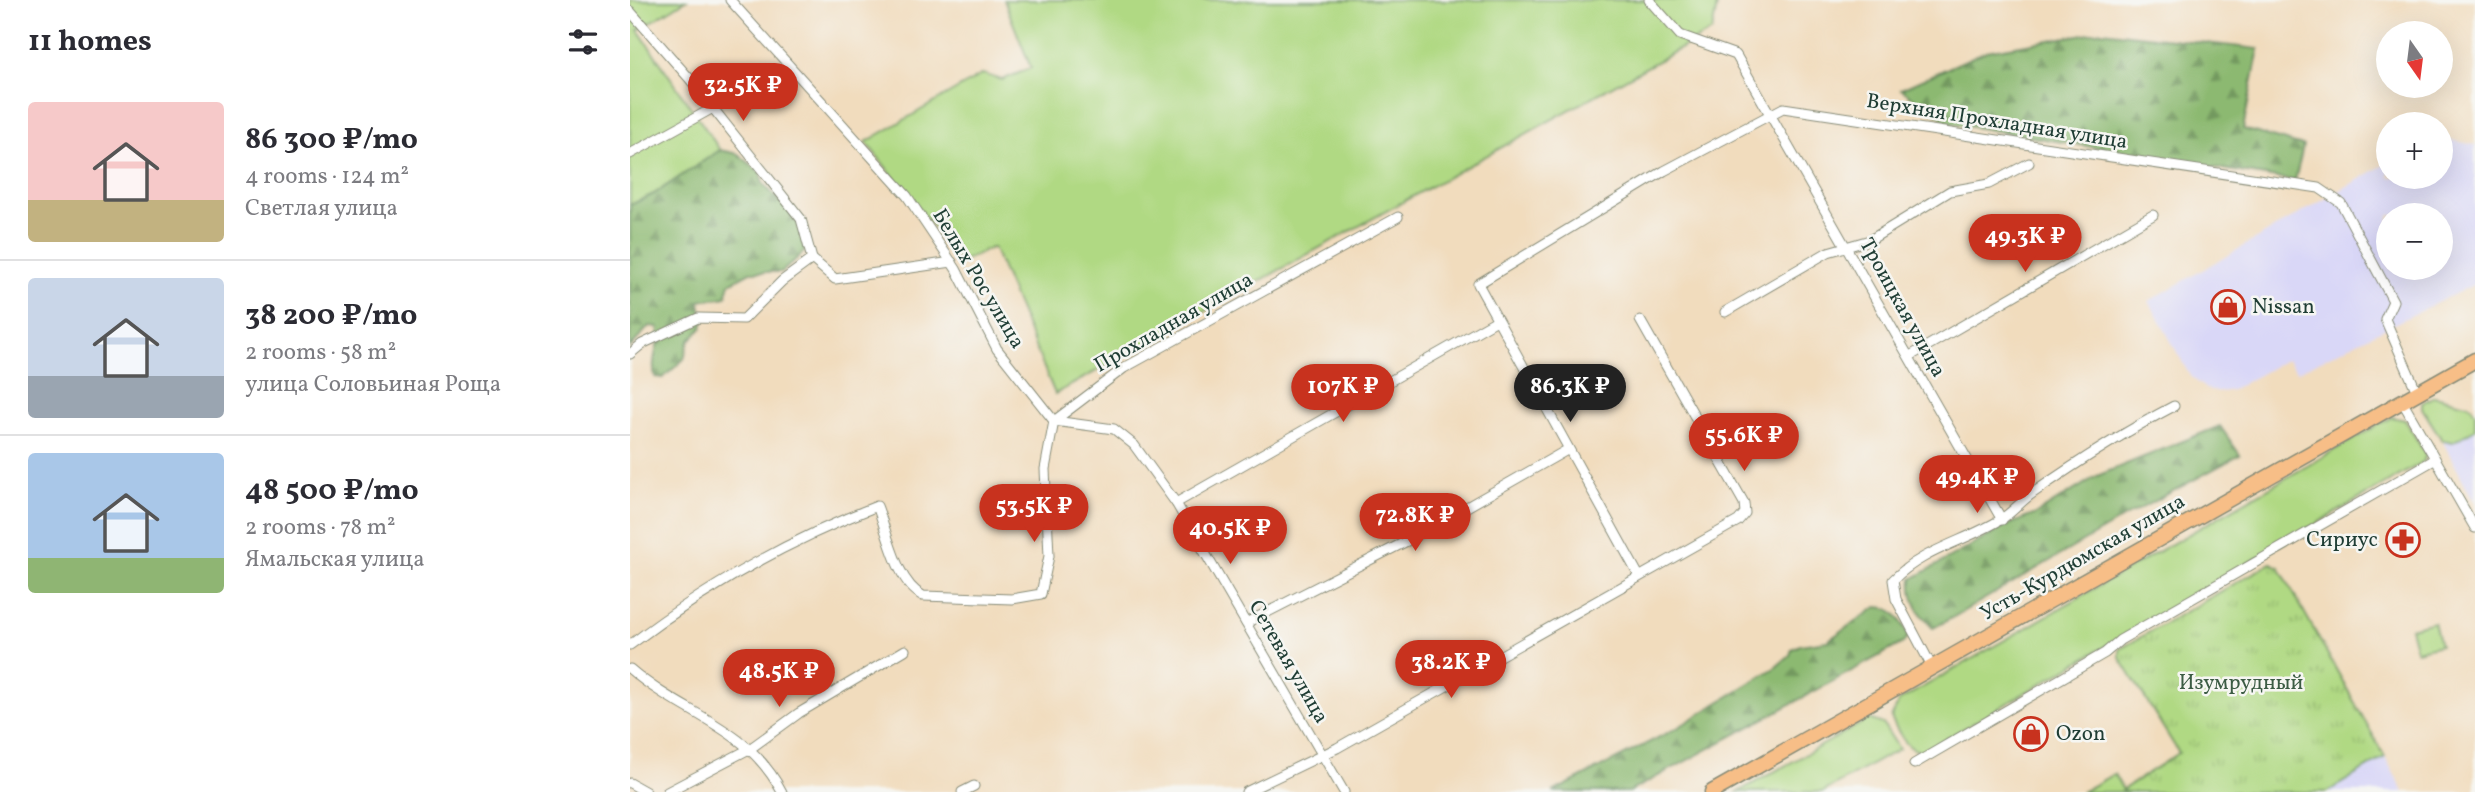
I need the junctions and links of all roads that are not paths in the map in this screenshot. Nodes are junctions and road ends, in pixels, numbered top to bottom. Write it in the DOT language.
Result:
graph roads {
  1 [pos="730,0"];
  2 [pos="1649,0"];
  3 [pos="630,11"];
  4 [pos="713,108"];
  5 [pos="1769,115"];
  6 [pos="630,154"];
  7 [pos="2029,163"];
  8 [pos="2153,215"];
  9 [pos="1398,217"];
  10 [pos="1848,246"];
  11 [pos="812,259"];
  12 [pos="952,262"];
  13 [pos="1726,312"];
  14 [pos="1497,320"];
  15 [pos="1640,320"];
  16 [pos="630,354"];
  17 [pos="1910,356"];
  18 [pos="2475,360"];
  19 [pos="2417,392"];
  20 [pos="2402,401"];
  21 [pos="2174,406"];
  22 [pos="1054,421"];
  23 [pos="1567,450"];
  24 [pos="2434,460"];
  25 [pos="1176,503"];
  26 [pos="2001,520"];
  27 [pos="2475,528"];
  28 [pos="1639,576"];
  29 [pos="1246,624"];
  30 [pos="630,645"];
  31 [pos="905,650"];
  32 [pos="1932,667"];
  33 [pos="630,669"];
  34 [pos="751,748"];
  35 [pos="1321,753"];
  36 [pos="1914,764"];
  37 [pos="630,783"];
  38 [pos="974,786"];
  39 [pos="646,792"];
  40 [pos="667,792"];
  41 [pos="782,792"];
  42 [pos="962,792"];
  43 [pos="1246,792"];
  44 [pos="1344,792"];
  45 [pos="1712,792"];
  1 -- 12 [label="street, Белых Рос улица"];
  2 -- 5 [label="street, Троицкая улица"];
  3 -- 4 [label="street"];
  4 -- 6 [label="street"];
  4 -- 11 [label="street"];
  5 -- 10 [label="street, Троицкая улица"];
  5 -- 14 [label="street, Верхняя Прохладная улица"];
  5 -- 19 [label="street, Верхняя Прохладная улица"];
  7 -- 10 [label="street"];
  8 -- 17 [label="street"];
  9 -- 22 [label="street, Прохладная улица"];
  10 -- 13 [label="street"];
  10 -- 17 [label="street, Троицкая улица"];
  11 -- 12 [label="street"];
  11 -- 16 [label="street"];
  12 -- 22 [label="street, Белых Рос улица"];
  14 -- 23 [label="street"];
  14 -- 25 [label="street"];
  15 -- 28 [label="street"];
  17 -- 26 [label="street, Троицкая улица"];
  18 -- 19 [label="main road, Усть-Курдюмская улица"];
  19 -- 20 [label="main road, Усть-Курдюмская улица"];
  20 -- 24 [label="street"];
  20 -- 32 [label="main road, Усть-Курдюмская улица"];
  21 -- 26 [label="street"];
  22 -- 25 [label="street, Сетевая улица"];
  22 -- 30 [label="street"];
  23 -- 28 [label="street"];
  23 -- 29 [label="street"];
  24 -- 27 [label="street"];
  24 -- 36 [label="street"];
  25 -- 29 [label="street, Сетевая улица"];
  26 -- 32 [label="street"];
  28 -- 35 [label="street"];
  29 -- 35 [label="street, Сетевая улица"];
  31 -- 34 [label="street"];
  32 -- 45 [label="main road, Усть-Курдюмская улица"];
  33 -- 34 [label="street"];
  34 -- 40 [label="street"];
  34 -- 41 [label="street"];
  35 -- 43 [label="street"];
  35 -- 44 [label="street, Сетевая улица"];
  37 -- 39 [label="street"];
  38 -- 42 [label="street"];
}
